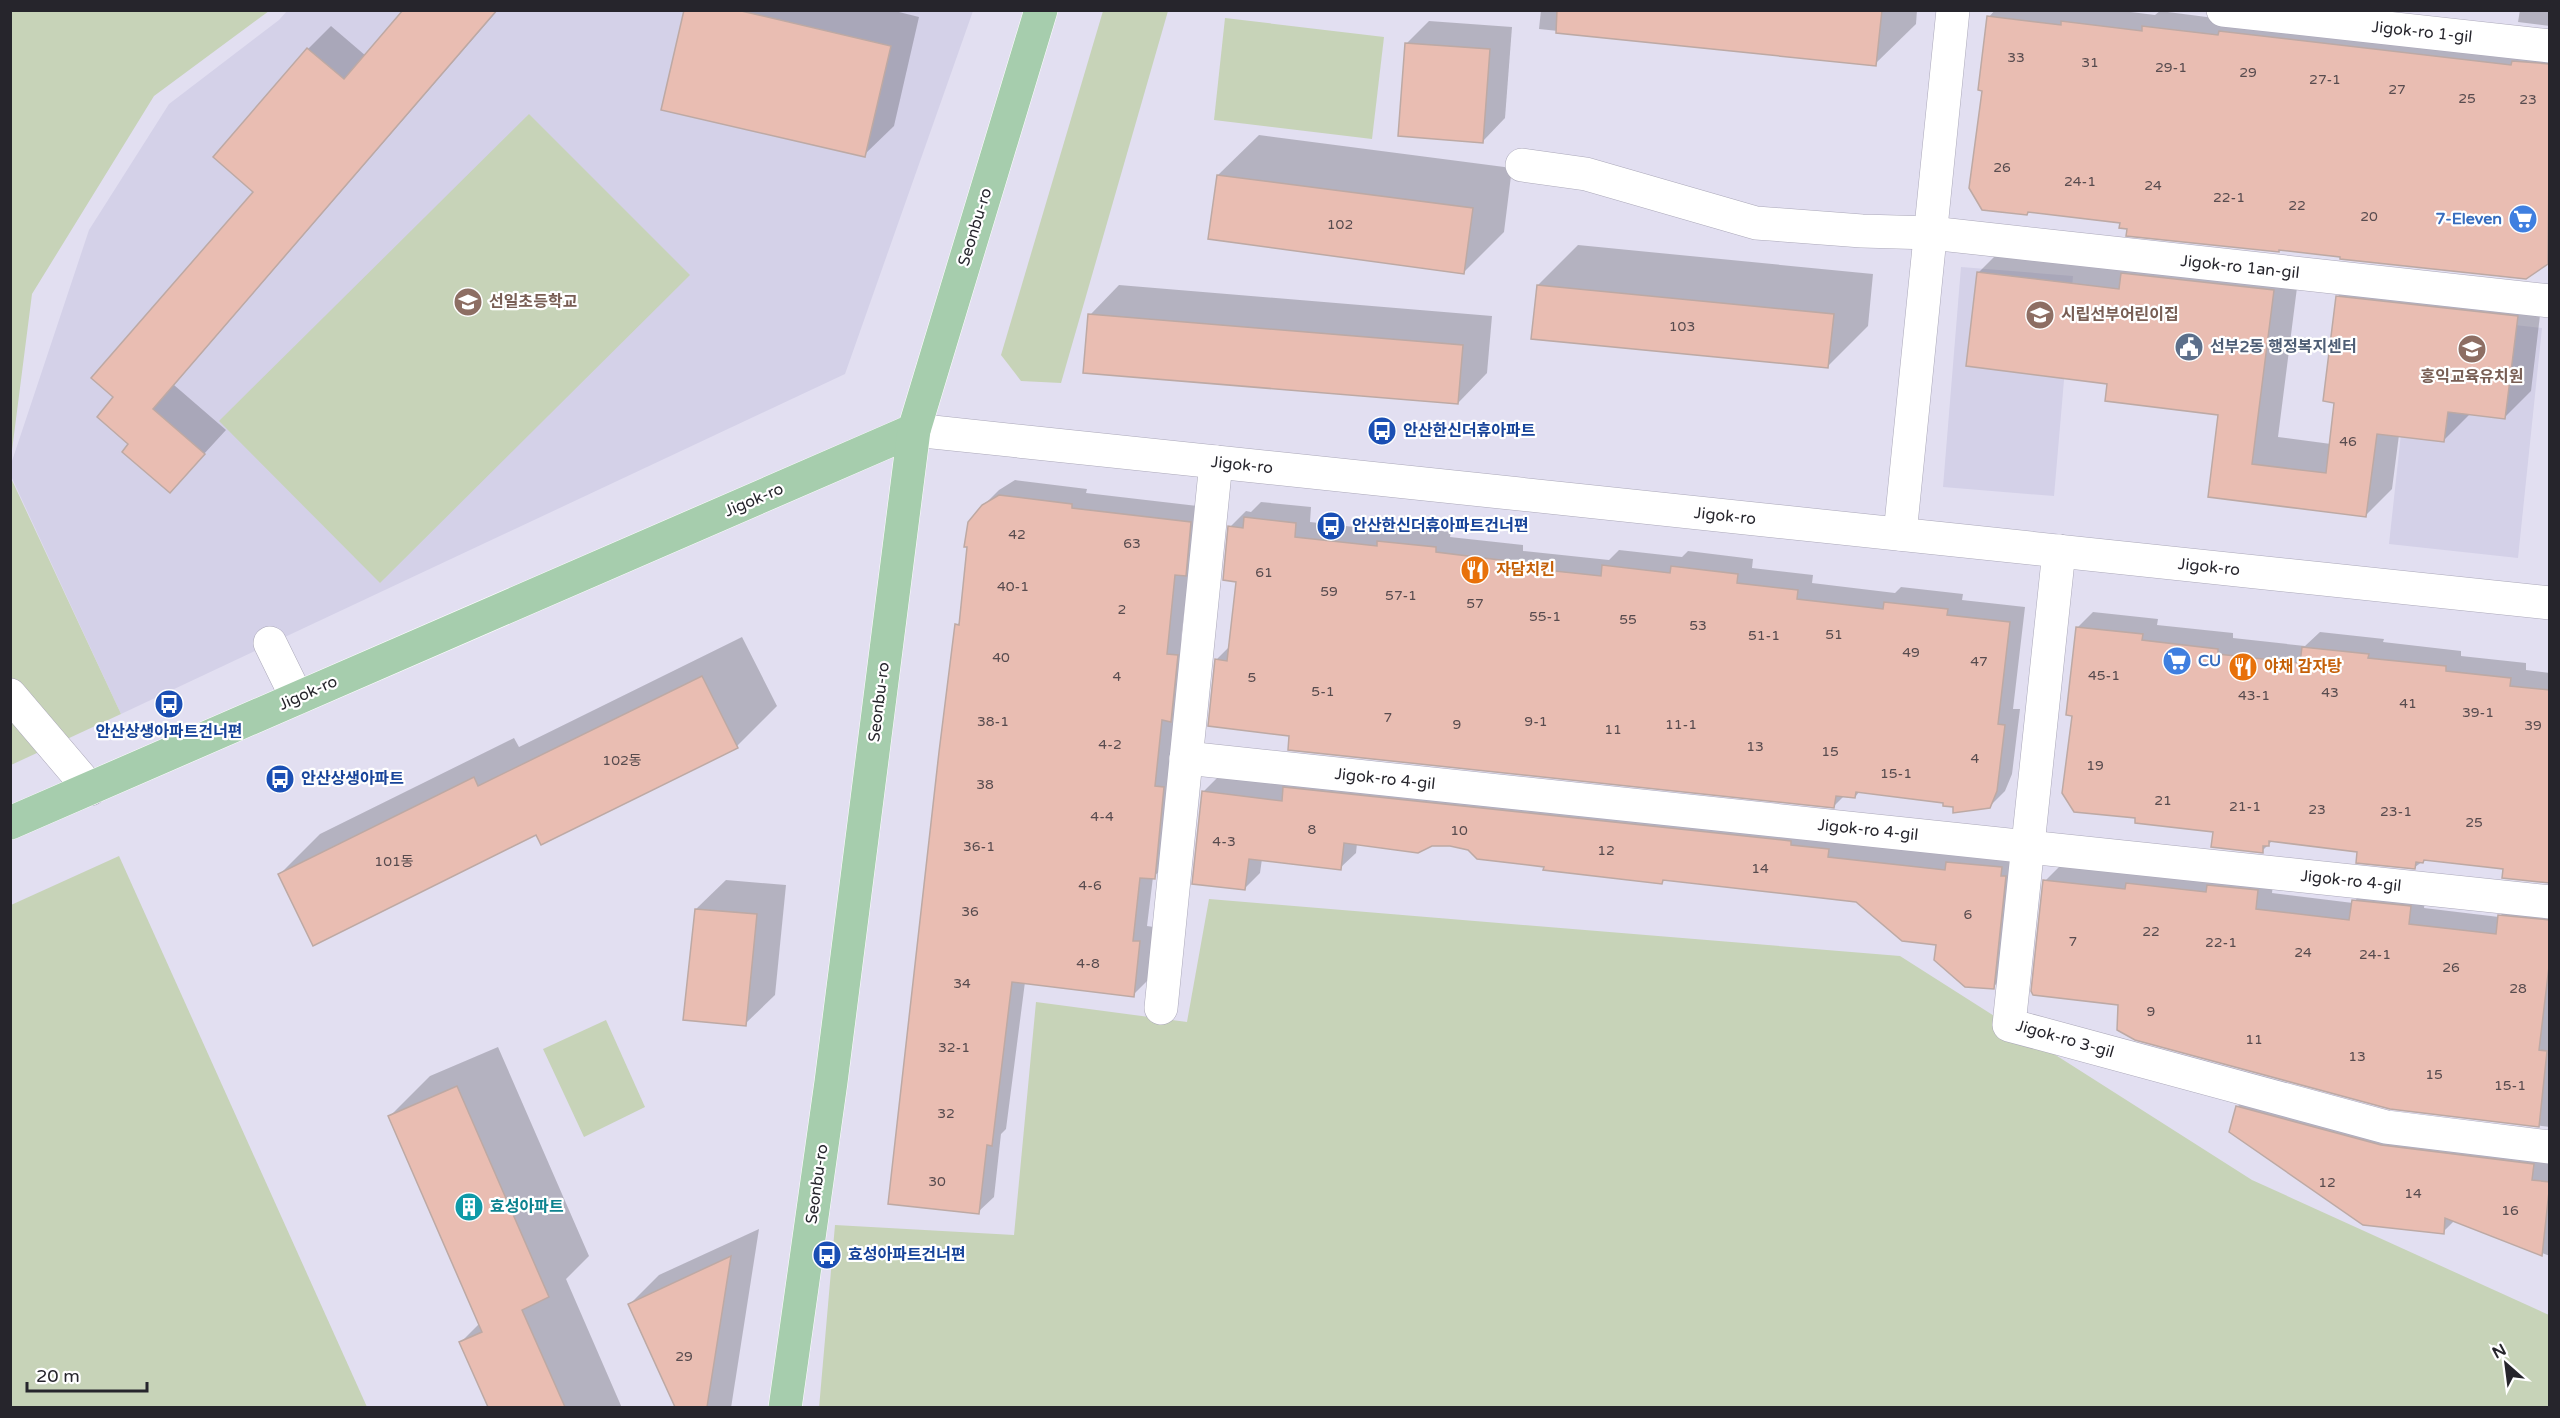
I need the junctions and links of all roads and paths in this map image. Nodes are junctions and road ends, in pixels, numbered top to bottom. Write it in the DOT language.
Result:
graph roads {
  1 [pos="1041,10"];
  2 [pos="1953,10"];
  3 [pos="2223,10"];
  4 [pos="2550,46"];
  5 [pos="1522,165"];
  6 [pos="1931,232"];
  7 [pos="2550,301"];
  8 [pos="914,430"];
  9 [pos="1216,462"];
  10 [pos="1900,534"];
  11 [pos="2059,551"];
  12 [pos="2549,593"];
  13 [pos="270,643"];
  14 [pos="10,695"];
  15 [pos="297,698"];
  16 [pos="1186,758"];
  17 [pos="90,789"];
  18 [pos="10,823"];
  19 [pos="2027,847"];
  20 [pos="2550,902"];
  21 [pos="1161,1008"];
  22 [pos="2550,1147"];
  23 [pos="785,1407"];
  1 -- 8 [label="main road, Seonbu-ro"];
  2 -- 6 [label="street"];
  3 -- 4 [label="street, Jigok-ro 1-gil"];
  5 -- 6 [label="street, Jigok-ro 1an-gil"];
  6 -- 7 [label="street, Jigok-ro 1an-gil"];
  6 -- 10 [label="street"];
  8 -- 9 [label="street, Jigok-ro"];
  8 -- 15 [label="main road, Jigok-ro"];
  8 -- 23 [label="main road, Seonbu-ro"];
  9 -- 10 [label="street, Jigok-ro"];
  9 -- 16 [label="street"];
  10 -- 11 [label="street, Jigok-ro"];
  11 -- 12 [label="street, Jigok-ro"];
  11 -- 19 [label="street, Jigok-ro 3-gil"];
  13 -- 15 [label="street"];
  14 -- 17 [label="street"];
  15 -- 17 [label="main road, Jigok-ro"];
  16 -- 19 [label="street, Jigok-ro 4-gil"];
  16 -- 21 [label="street"];
  17 -- 18 [label="main road, Jigok-ro"];
  19 -- 20 [label="street, Jigok-ro 4-gil"];
  19 -- 22 [label="street, Jigok-ro 3-gil"];
}
